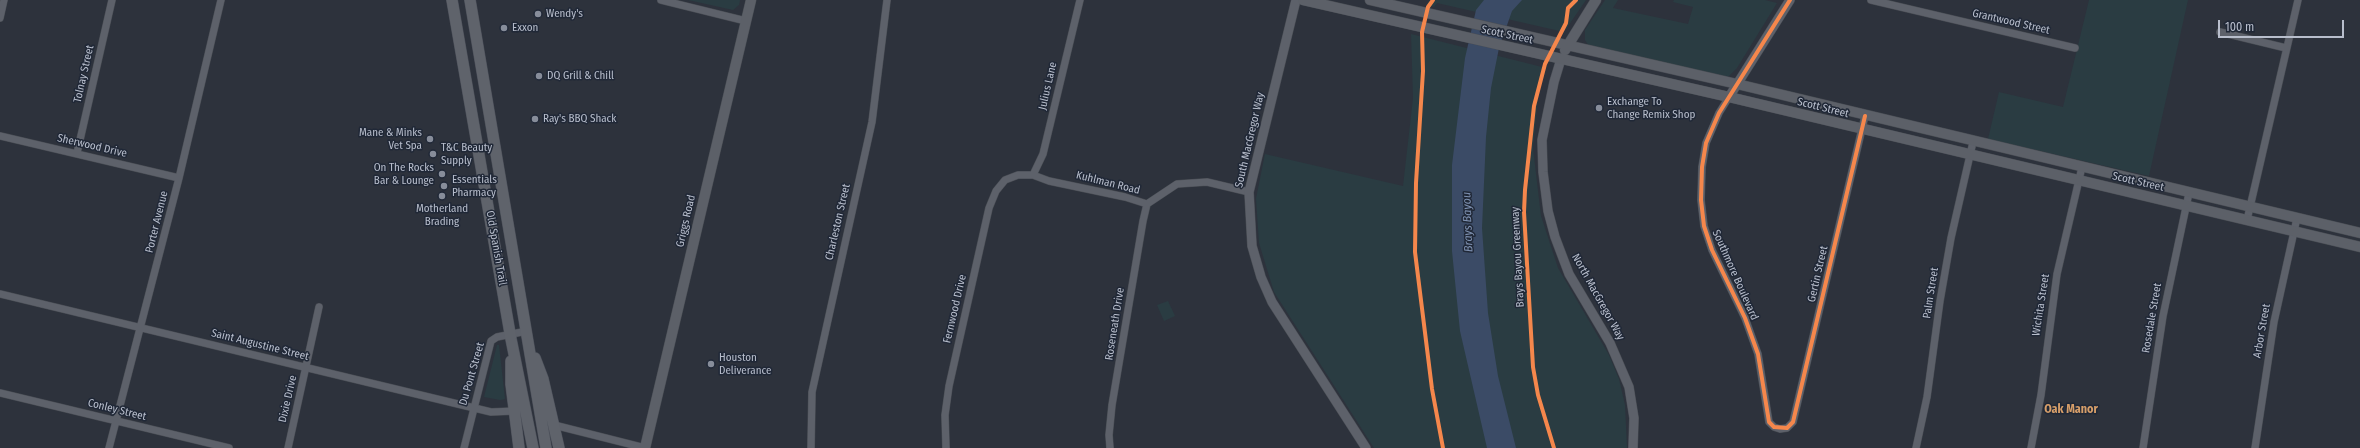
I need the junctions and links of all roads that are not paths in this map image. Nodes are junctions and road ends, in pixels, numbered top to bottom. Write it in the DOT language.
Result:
graph roads {
  1 [pos="4,0"];
  2 [pos="112,0"];
  3 [pos="220,0"];
  4 [pos="452,0"];
  5 [pos="470,0"];
  6 [pos="661,0"];
  7 [pos="751,0"];
  8 [pos="887,0"];
  9 [pos="1080,0"];
  10 [pos="1296,0"];
  11 [pos="1303,0"];
  12 [pos="1370,0"];
  13 [pos="1596,0"];
  14 [pos="1790,0"];
  15 [pos="1872,0"];
  16 [pos="2298,0"];
  17 [pos="0,18"];
  18 [pos="746,21"];
  19 [pos="2220,32"];
  20 [pos="1567,45"];
  21 [pos="2075,48"];
  22 [pos="2286,48"];
  23 [pos="1561,59"];
  24 [pos="482,64"];
  25 [pos="463,66"];
  26 [pos="1737,84"];
  27 [pos="1729,97"];
  28 [pos="1865,116"];
  29 [pos="1862,130"];
  30 [pos="0,136"];
  31 [pos="1973,142"];
  32 [pos="77,153"];
  33 [pos="1970,154"];
  34 [pos="2082,167"];
  35 [pos="1033,175"];
  36 [pos="179,178"];
  37 [pos="1005,180"];
  38 [pos="2078,180"];
  39 [pos="502,184"];
  40 [pos="485,187"];
  41 [pos="1249,192"];
  42 [pos="2189,192"];
  43 [pos="1148,204"];
  44 [pos="2186,205"];
  45 [pos="2250,206"];
  46 [pos="2297,218"];
  47 [pos="2247,220"];
  48 [pos="2294,231"];
  49 [pos="2360,233"];
  50 [pos="2360,247"];
  51 [pos="0,294"];
  52 [pos="319,307"];
  53 [pos="141,328"];
  54 [pos="527,334"];
  55 [pos="510,336"];
  56 [pos="306,368"];
  57 [pos="0,393"];
  58 [pos="474,408"];
  59 [pos="515,411"];
  60 [pos="116,421"];
  61 [pos="554,425"];
  62 [pos="1780,428"];
  63 [pos="109,448"];
  64 [pos="229,448"];
  65 [pos="288,448"];
  66 [pos="464,448"];
  67 [pos="520,448"];
  68 [pos="532,448"];
  69 [pos="546,448"];
  70 [pos="559,448"];
  71 [pos="645,448"];
  72 [pos="811,448"];
  73 [pos="946,448"];
  74 [pos="1110,448"];
  75 [pos="1366,448"];
  76 [pos="1633,448"];
  77 [pos="1916,448"];
  78 [pos="2031,448"];
  79 [pos="2142,448"];
  80 [pos="2255,448"];
  1 -- 17 [label="street"];
  2 -- 32 [label="street, Tolnay Street"];
  3 -- 36 [label="street, Porter Avenue"];
  4 -- 25 [label="main road, Old Spanish Trail"];
  5 -- 24 [label="main road, Old Spanish Trail"];
  6 -- 18 [label="street"];
  7 -- 18 [label="main road, Griggs Road"];
  8 -- 72 [label="street, Charleston Street"];
  9 -- 35 [label="street, Julius Lane"];
  10 -- 41 [label="street, South MacGregor Way"];
  11 -- 23 [label="main road, Scott Street"];
  12 -- 20 [label="main road, Scott Street"];
  13 -- 20 [label="main road, North MacGregor Way"];
  14 -- 26 [label="street, Southmore Boulevard"];
  15 -- 21 [label="street, Grantwood Street"];
  16 -- 22 [label="street"];
  18 -- 71 [label="main road, Griggs Road"];
  19 -- 22 [label="street"];
  20 -- 23 [label="main road, North MacGregor Way"];
  20 -- 26 [label="main road, Scott Street"];
  22 -- 45 [label="street"];
  23 -- 27 [label="main road, Scott Street"];
  23 -- 76 [label="street, North MacGregor Way"];
  24 -- 25 [label="main road"];
  24 -- 39 [label="main road, Old Spanish Trail"];
  25 -- 40 [label="main road, Old Spanish Trail"];
  26 -- 27 [label="street, Southmore Boulevard"];
  26 -- 28 [label="main road, Scott Street"];
  27 -- 29 [label="main road, Scott Street"];
  27 -- 62 [label="street, Southmore Boulevard"];
  28 -- 29 [label="street, Gertin Street"];
  28 -- 31 [label="main road, Scott Street"];
  29 -- 33 [label="main road, Scott Street"];
  29 -- 62 [label="street, Gertin Street"];
  30 -- 32 [label="street, Sherwood Drive"];
  31 -- 33 [label="street, Palm Street"];
  31 -- 34 [label="main road, Scott Street"];
  32 -- 36 [label="street, Sherwood Drive"];
  33 -- 38 [label="main road, Scott Street"];
  33 -- 77 [label="street, Palm Street"];
  34 -- 38 [label="street, Wichita Street"];
  34 -- 42 [label="main road, Scott Street"];
  35 -- 37 [label="street, Kuhlman Road"];
  35 -- 43 [label="street, Kuhlman Road"];
  36 -- 53 [label="street, Porter Avenue"];
  37 -- 73 [label="street, Fernwood Drive"];
  38 -- 44 [label="main road, Scott Street"];
  38 -- 78 [label="street, Wichita Street"];
  39 -- 40 [label="main road"];
  39 -- 54 [label="main road, Old Spanish Trail"];
  40 -- 55 [label="main road, Old Spanish Trail"];
  41 -- 43 [label="street, Kuhlman Road"];
  41 -- 75 [label="street, South MacGregor Way"];
  42 -- 44 [label="street, Rosedale Street"];
  42 -- 45 [label="main road, Scott Street"];
  43 -- 74 [label="street, Roseneath Drive"];
  44 -- 47 [label="main road, Scott Street"];
  44 -- 79 [label="street, Rosedale Street"];
  45 -- 46 [label="main road, Scott Street"];
  45 -- 47 [label="street"];
  46 -- 48 [label="street, Arbor Street"];
  46 -- 49 [label="main road, Scott Street"];
  47 -- 48 [label="main road, Scott Street"];
  48 -- 50 [label="main road, Scott Street"];
  48 -- 80 [label="street, Arbor Street"];
  51 -- 53 [label="street, Saint Augustine Street"];
  52 -- 56 [label="street, Dixie Drive"];
  53 -- 56 [label="street, Saint Augustine Street"];
  53 -- 60 [label="street, Porter Avenue"];
  54 -- 55 [label="street, Du Pont Street"];
  54 -- 61 [label="main road"];
  54 -- 69 [label="main road, Old Spanish Trail"];
  55 -- 58 [label="street, Du Pont Street"];
  55 -- 59 [label="main road"];
  55 -- 68 [label="main road, Old Spanish Trail"];
  56 -- 58 [label="street, Saint Augustine Street"];
  56 -- 65 [label="street, Dixie Drive"];
  57 -- 60 [label="street, Conley Street"];
  58 -- 59 [label="street, Saint Augustine Street"];
  58 -- 66 [label="street, Du Pont Street"];
  59 -- 67 [label="main road"];
  60 -- 63 [label="street, Porter Avenue"];
  60 -- 64 [label="street, Conley Street"];
  61 -- 70 [label="main road"];
  61 -- 71 [label="street"];
}
